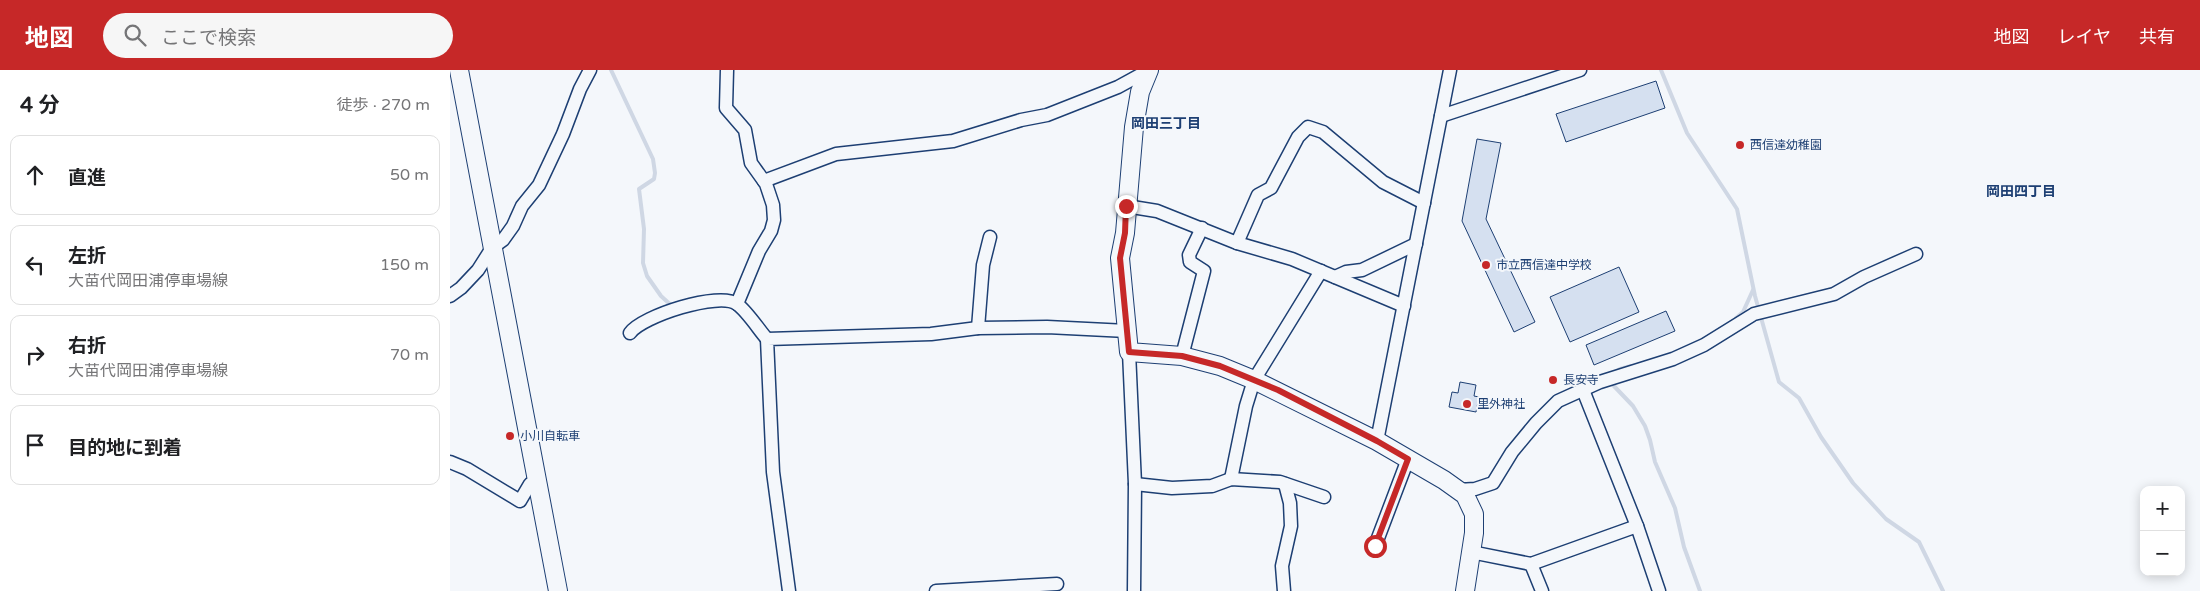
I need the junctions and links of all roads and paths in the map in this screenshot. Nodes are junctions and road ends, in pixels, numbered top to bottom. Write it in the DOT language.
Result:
graph roads {
  1 [pos="459,70"];
  2 [pos="590,70"];
  3 [pos="727,70"];
  4 [pos="1450,70"];
  5 [pos="1580,70"];
  6 [pos="1141,73"];
  7 [pos="1441,116"];
  8 [pos="764,181"];
  9 [pos="1424,203"];
  10 [pos="1126,206"];
  11 [pos="1202,228"];
  12 [pos="990,237"];
  13 [pos="1238,243"];
  14 [pos="1416,244"];
  15 [pos="492,248"];
  16 [pos="1916,254"];
  17 [pos="1320,271"];
  18 [pos="1335,277"];
  19 [pos="450,296"];
  20 [pos="737,304"];
  21 [pos="1404,306"];
  22 [pos="978,328"];
  23 [pos="1127,331"];
  24 [pos="630,333"];
  25 [pos="768,340"];
  26 [pos="1129,352"];
  27 [pos="1182,356"];
  28 [pos="1254,380"];
  29 [pos="1583,390"];
  30 [pos="1377,441"];
  31 [pos="1408,459"];
  32 [pos="450,462"];
  33 [pos="1231,479"];
  34 [pos="537,483"];
  35 [pos="1134,484"];
  36 [pos="1285,484"];
  37 [pos="1458,490"];
  38 [pos="1324,497"];
  39 [pos="1637,526"];
  40 [pos="1375,546"];
  41 [pos="1471,552"];
  42 [pos="1531,564"];
  43 [pos="1057,584"];
  44 [pos="1033,588"];
  45 [pos="1655,590"];
  46 [pos="558,591"];
  47 [pos="789,591"];
  48 [pos="936,591"];
  49 [pos="1134,591"];
  50 [pos="1284,591"];
  51 [pos="1464,591"];
  52 [pos="1542,591"];
  1 -- 15 [label="main road"];
  2 -- 15 [label="street"];
  3 -- 8 [label="street"];
  4 -- 7 [label="street"];
  5 -- 7 [label="street"];
  6 -- 8 [label="street"];
  6 -- 10 [label="main road"];
  7 -- 9 [label="street"];
  8 -- 20 [label="street"];
  9 -- 13 [label="street"];
  9 -- 14 [label="street"];
  10 -- 11 [label="street"];
  10 -- 23 [label="main road"];
  11 -- 13 [label="street"];
  11 -- 27 [label="street"];
  12 -- 22 [label="street"];
  13 -- 17 [label="street"];
  14 -- 18 [label="street"];
  14 -- 21 [label="street"];
  15 -- 19 [label="street"];
  15 -- 34 [label="main road"];
  16 -- 29 [label="street"];
  17 -- 18 [label="street"];
  17 -- 28 [label="street"];
  18 -- 21 [label="street"];
  20 -- 24 [label="street"];
  20 -- 25 [label="street"];
  21 -- 30 [label="street"];
  22 -- 23 [label="street"];
  22 -- 25 [label="street"];
  23 -- 26 [label="main road"];
  25 -- 47 [label="street"];
  26 -- 27 [label="main road"];
  26 -- 35 [label="street"];
  27 -- 28 [label="main road"];
  28 -- 30 [label="main road"];
  28 -- 33 [label="street"];
  29 -- 37 [label="street"];
  29 -- 39 [label="street"];
  30 -- 31 [label="main road"];
  31 -- 37 [label="main road"];
  31 -- 40 [label="street"];
  32 -- 34 [label="street"];
  33 -- 35 [label="street"];
  33 -- 36 [label="street"];
  34 -- 46 [label="main road"];
  35 -- 49 [label="street"];
  36 -- 38 [label="street"];
  36 -- 50 [label="street"];
  37 -- 41 [label="main road"];
  39 -- 42 [label="street"];
  39 -- 45 [label="street"];
  41 -- 42 [label="street"];
  41 -- 51 [label="main road"];
  42 -- 52 [label="street"];
  43 -- 44 [label="street"];
  44 -- 48 [label="street"];
}
